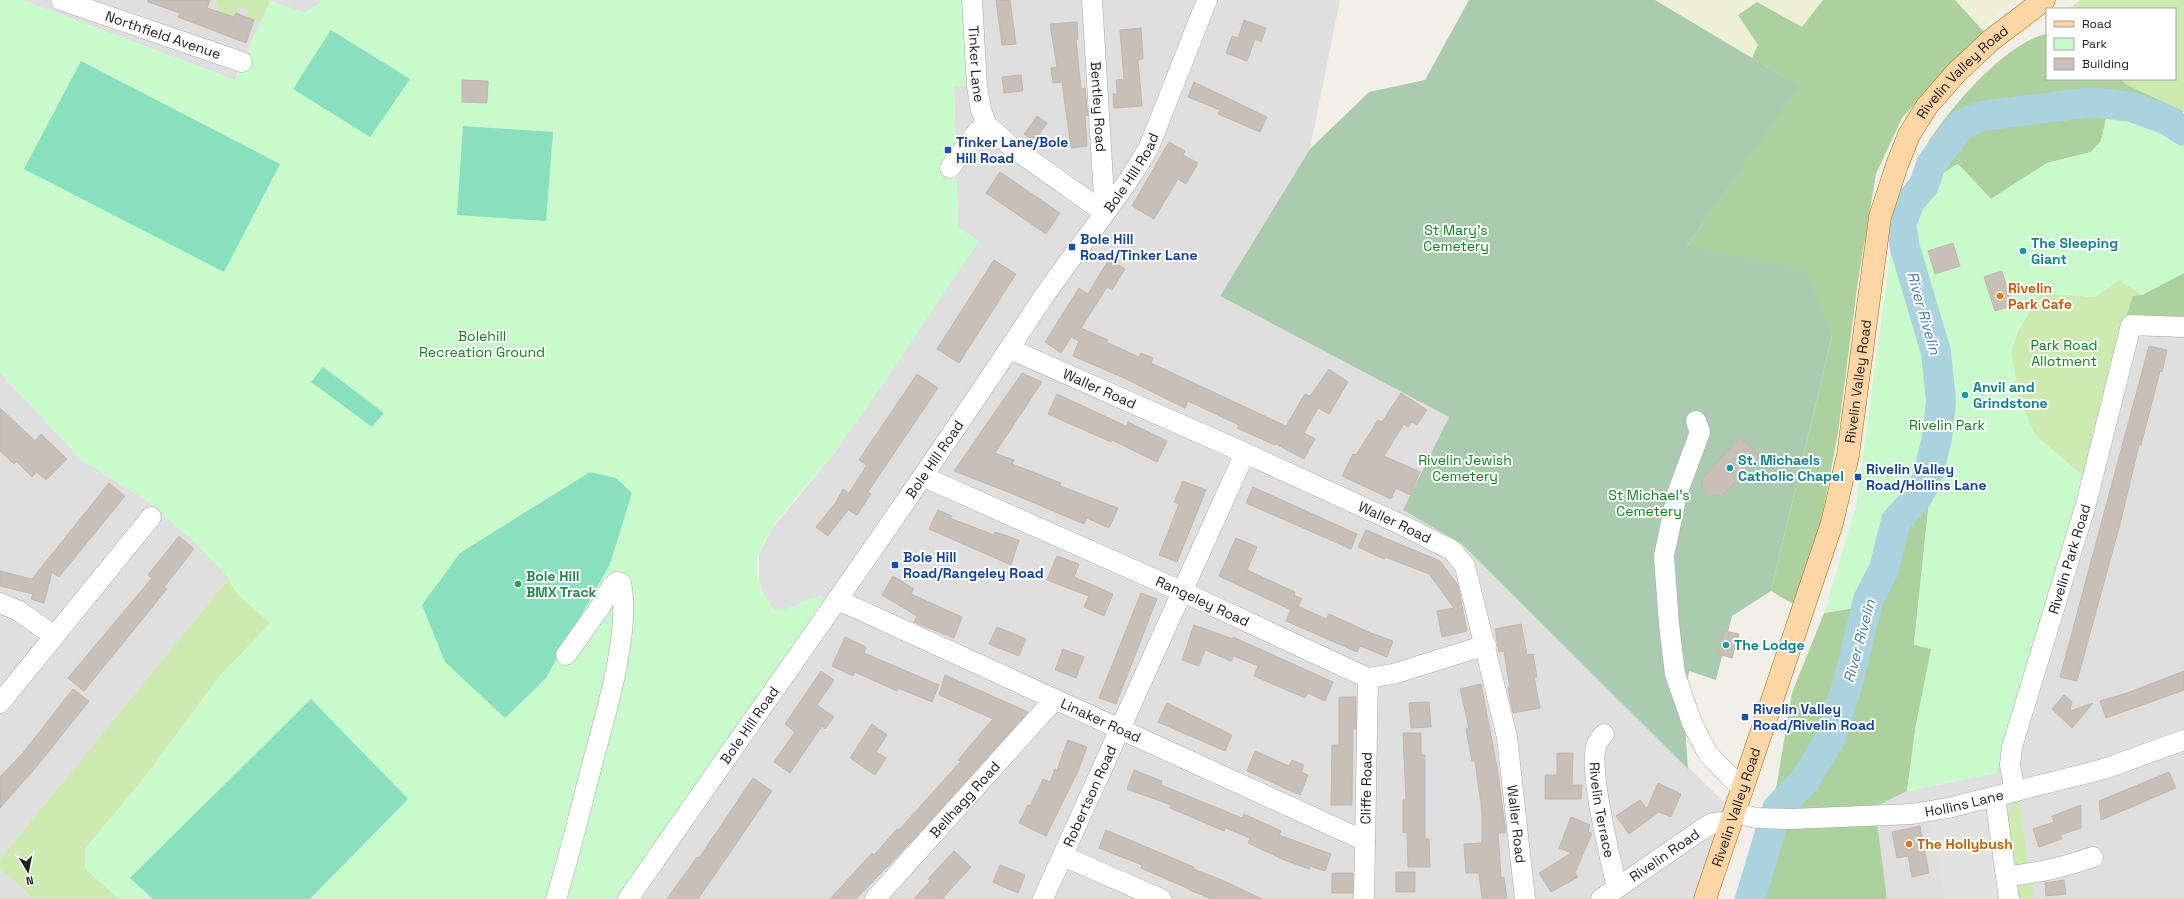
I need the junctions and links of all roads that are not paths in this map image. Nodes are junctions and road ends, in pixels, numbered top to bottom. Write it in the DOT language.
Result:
graph roads {
  1 [pos="61,0"];
  2 [pos="972,0"];
  3 [pos="1092,0"];
  4 [pos="1207,0"];
  5 [pos="2044,0"];
  6 [pos="242,62"];
  7 [pos="987,125"];
  8 [pos="950,168"];
  9 [pos="1105,213"];
  10 [pos="2184,327"];
  11 [pos="1010,349"];
  12 [pos="1696,421"];
  13 [pos="1245,453"];
  14 [pos="924,477"];
  15 [pos="152,517"];
  16 [pos="1181,591"];
  17 [pos="838,600"];
  18 [pos="0,603"];
  19 [pos="54,636"];
  20 [pos="1486,645"];
  21 [pos="566,656"];
  22 [pos="1368,678"];
  23 [pos="1054,700"];
  24 [pos="0,703"];
  25 [pos="1120,729"];
  26 [pos="1604,734"];
  27 [pos="2184,740"];
  28 [pos="1743,790"];
  29 [pos="2015,792"];
  30 [pos="1995,797"];
  31 [pos="1741,817"];
  32 [pos="1365,841"];
  33 [pos="1063,856"];
  34 [pos="2093,857"];
  35 [pos="2006,876"];
  36 [pos="1609,894"];
  37 [pos="556,899"];
  38 [pos="628,899"];
  39 [pos="875,899"];
  40 [pos="1043,899"];
  41 [pos="1161,899"];
  42 [pos="1364,899"];
  43 [pos="1525,899"];
  44 [pos="1706,899"];
  45 [pos="2009,899"];
  1 -- 6 [label="street, Northfield Avenue"];
  2 -- 7 [label="street, Tinker Lane"];
  3 -- 9 [label="street, Bentley Road"];
  4 -- 9 [label="street, Bole Hill Road"];
  5 -- 28 [label="main road, Rivelin Valley Road"];
  7 -- 8 [label="street"];
  7 -- 9 [label="street, Tinker Lane"];
  9 -- 11 [label="street, Bole Hill Road"];
  10 -- 29 [label="street, Rivelin Park Road"];
  11 -- 13 [label="street, Waller Road"];
  11 -- 14 [label="street, Bole Hill Road"];
  12 -- 28 [label="street"];
  13 -- 16 [label="street, Robertson Road"];
  13 -- 20 [label="street, Waller Road"];
  14 -- 16 [label="street, Rangeley Road"];
  14 -- 17 [label="street, Bole Hill Road"];
  15 -- 19 [label="street"];
  16 -- 22 [label="street, Rangeley Road"];
  16 -- 25 [label="street, Robertson Road"];
  17 -- 23 [label="street, Linaker Road"];
  17 -- 38 [label="street, Bole Hill Road"];
  18 -- 19 [label="street"];
  19 -- 24 [label="street"];
  20 -- 22 [label="street"];
  20 -- 43 [label="street, Waller Road"];
  21 -- 37 [label="street"];
  22 -- 32 [label="street, Cliffe Road"];
  23 -- 25 [label="street, Linaker Road"];
  23 -- 39 [label="street, Bellhagg Road"];
  25 -- 32 [label="street, Linaker Road"];
  25 -- 33 [label="street, Robertson Road"];
  26 -- 36 [label="street, Rivelin Terrace"];
  27 -- 29 [label="street, Hollins Lane"];
  28 -- 31 [label="main road, Rivelin Valley Road"];
  29 -- 30 [label="street, Hollins Lane"];
  30 -- 31 [label="street, Hollins Lane"];
  30 -- 35 [label="street"];
  31 -- 36 [label="street, Rivelin Road"];
  31 -- 44 [label="main road, Rivelin Valley Road"];
  32 -- 42 [label="street, Cliffe Road"];
  33 -- 40 [label="street, Robertson Road"];
  33 -- 41 [label="street"];
  34 -- 35 [label="street"];
  35 -- 45 [label="street"];
}
